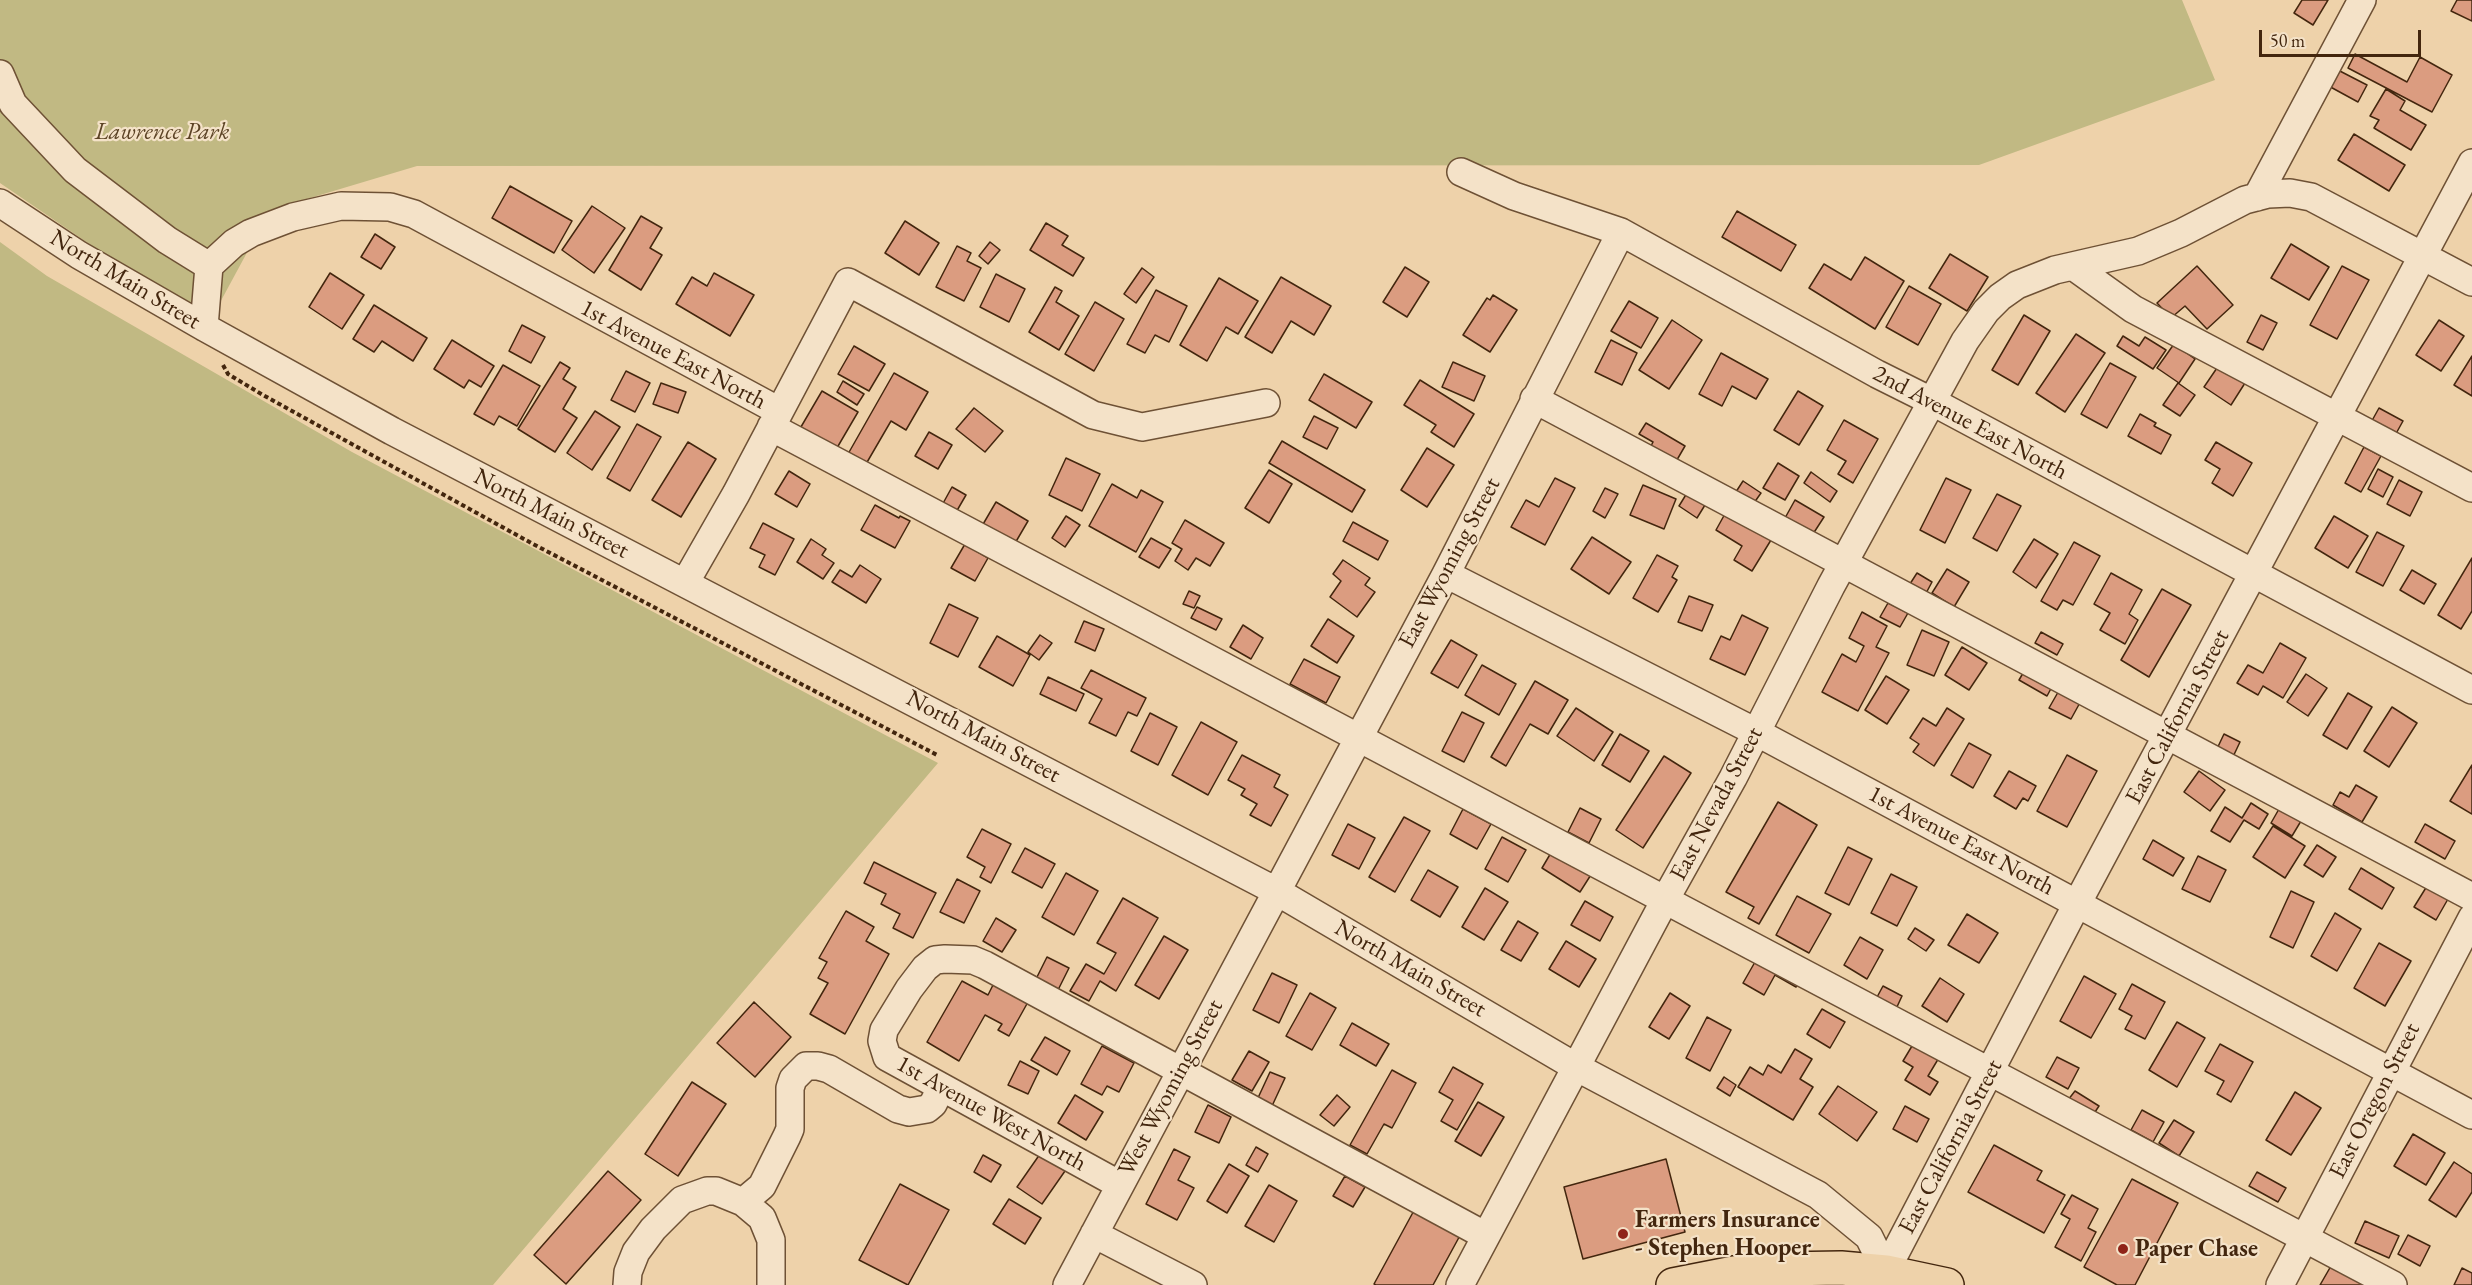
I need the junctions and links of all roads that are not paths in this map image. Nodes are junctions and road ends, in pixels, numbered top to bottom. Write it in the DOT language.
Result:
graph roads {
  1 [pos="2362,0"];
  2 [pos="0,74"];
  3 [pos="2472,163"];
  4 [pos="1461,172"];
  5 [pos="2257,197"];
  6 [pos="0,203"];
  7 [pos="1621,232"];
  8 [pos="2424,255"];
  9 [pos="210,266"];
  10 [pos="2073,266"];
  11 [pos="2472,282"];
  12 [pos="204,327"];
  13 [pos="1534,399"];
  14 [pos="1933,402"];
  15 [pos="1266,403"];
  16 [pos="2336,416"];
  17 [pos="775,419"];
  18 [pos="2472,488"];
  19 [pos="1843,564"];
  20 [pos="1446,574"];
  21 [pos="2255,574"];
  22 [pos="685,583"];
  23 [pos="2472,690"];
  24 [pos="1756,732"];
  25 [pos="2168,736"];
  26 [pos="1358,737"];
  27 [pos="1276,891"];
  28 [pos="2472,897"];
  29 [pos="1665,900"];
  30 [pos="2078,902"];
  31 [pos="2472,918"];
  32 [pos="1576,1067"];
  33 [pos="1180,1071"];
  34 [pos="2390,1071"];
  35 [pos="1990,1072"];
  36 [pos="941,1088"];
  37 [pos="2472,1114"];
  38 [pos="1120,1185"];
  39 [pos="743,1202"];
  40 [pos="1094,1234"];
  41 [pos="1486,1236"];
  42 [pos="2305,1238"];
  43 [pos="1883,1278"];
  44 [pos="627,1285"];
  45 [pos="771,1285"];
  46 [pos="1067,1285"];
  47 [pos="1193,1285"];
  48 [pos="1460,1285"];
  49 [pos="1673,1285"];
  50 [pos="1947,1285"];
  51 [pos="2280,1285"];
  52 [pos="2393,1285"];
  1 -- 5 [label="street"];
  2 -- 9 [label="street"];
  3 -- 8 [label="street, East California Street"];
  4 -- 7 [label="street, 2nd Avenue East North"];
  5 -- 8 [label="street, East Nevada Street"];
  5 -- 10 [label="street, East Nevada Street"];
  6 -- 12 [label="street, North Main Street"];
  7 -- 13 [label="street, East Wyoming Street"];
  7 -- 14 [label="street, 2nd Avenue East North"];
  8 -- 11 [label="street, East Nevada Street"];
  8 -- 16 [label="street, East California Street"];
  9 -- 12 [label="street"];
  9 -- 17 [label="street, 1st Avenue East North"];
  10 -- 14 [label="street, East Nevada Street"];
  10 -- 16 [label="street"];
  12 -- 22 [label="street, North Main Street"];
  13 -- 19 [label="street"];
  13 -- 20 [label="street, East Wyoming Street"];
  14 -- 19 [label="street, East Nevada Street"];
  14 -- 21 [label="street, 2nd Avenue East North"];
  15 -- 17 [label="street, 1st Avenue East North"];
  16 -- 18 [label="street"];
  16 -- 21 [label="street, East California Street"];
  17 -- 22 [label="street"];
  17 -- 26 [label="street"];
  19 -- 24 [label="street, East Nevada Street"];
  19 -- 25 [label="street"];
  20 -- 24 [label="street, 1st Avenue East North"];
  20 -- 26 [label="street, East Wyoming Street"];
  21 -- 23 [label="street, 2nd Avenue East North"];
  21 -- 25 [label="street, East California Street"];
  22 -- 27 [label="street, North Main Street"];
  24 -- 29 [label="street, East Nevada Street"];
  24 -- 30 [label="street, 1st Avenue East North"];
  25 -- 28 [label="street"];
  25 -- 30 [label="street, East California Street"];
  26 -- 27 [label="street, East Wyoming Street"];
  26 -- 29 [label="street"];
  27 -- 32 [label="street, North Main Street"];
  27 -- 33 [label="street, West Wyoming Street"];
  29 -- 32 [label="street, East Nevada Street"];
  29 -- 35 [label="street"];
  30 -- 34 [label="street, 1st Avenue East North"];
  30 -- 35 [label="street, East California Street"];
  31 -- 34 [label="street, East Oregon Street"];
  32 -- 41 [label="street, East Nevada Street"];
  32 -- 43 [label="street, North Main Street"];
  33 -- 36 [label="street, 1st Avenue West North"];
  33 -- 38 [label="street, West Wyoming Street"];
  33 -- 41 [label="street, 1st Avenue West North"];
  34 -- 37 [label="street, 1st Avenue East North"];
  34 -- 42 [label="street, East Oregon Street"];
  35 -- 42 [label="street"];
  35 -- 43 [label="street, East California Street"];
  36 -- 38 [label="street, 1st Avenue West North"];
  36 -- 39 [label="street"];
  38 -- 40 [label="street, West Wyoming Street"];
  39 -- 44 [label="street"];
  39 -- 45 [label="street"];
  40 -- 46 [label="street, West Wyoming Street"];
  40 -- 47 [label="street"];
  41 -- 48 [label="street, East Nevada Street"];
  42 -- 51 [label="street, East Oregon Street"];
  42 -- 52 [label="street"];
  43 -- 49 [label="main road"];
  43 -- 50 [label="main road"];
}
